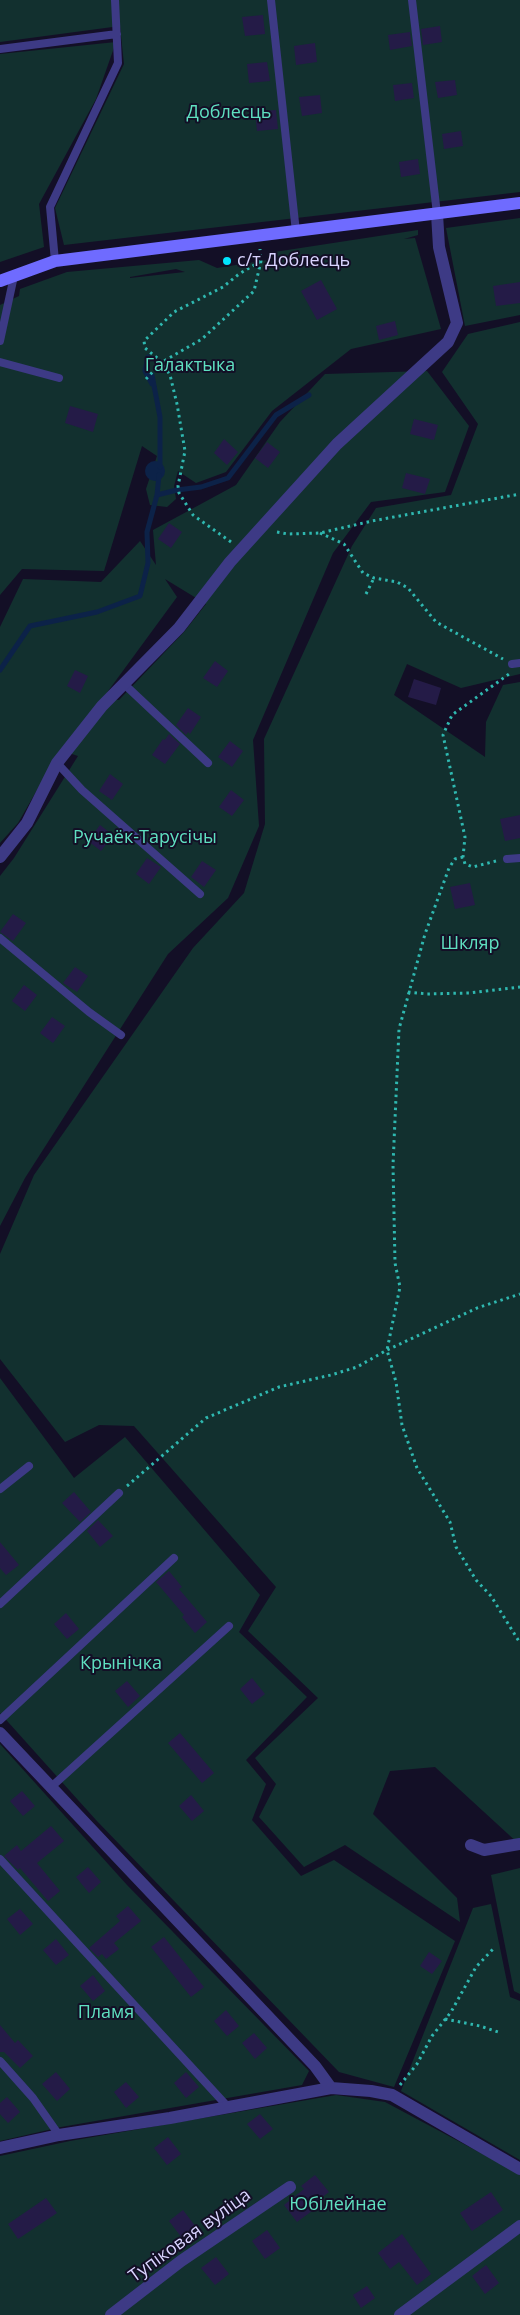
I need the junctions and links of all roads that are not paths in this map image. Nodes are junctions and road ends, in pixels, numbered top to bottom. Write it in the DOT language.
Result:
graph roads {
  1 [pos="115,0"];
  2 [pos="271,0"];
  3 [pos="412,0"];
  4 [pos="117,34"];
  5 [pos="0,48"];
  6 [pos="520,203"];
  7 [pos="437,214"];
  8 [pos="296,232"];
  9 [pos="56,261"];
  10 [pos="14,276"];
  11 [pos="0,281"];
  12 [pos="0,341"];
  13 [pos="0,362"];
  14 [pos="59,378"];
  15 [pos="124,684"];
  16 [pos="57,763"];
  17 [pos="208,763"];
  18 [pos="0,857"];
  19 [pos="520,858"];
  20 [pos="507,859"];
  21 [pos="200,894"];
  22 [pos="0,938"];
  23 [pos="121,1035"];
  24 [pos="28,1466"];
  25 [pos="0,1489"];
  26 [pos="119,1493"];
  27 [pos="174,1558"];
  28 [pos="0,1604"];
  29 [pos="229,1626"];
  30 [pos="0,1720"];
  31 [pos="0,1733"];
  32 [pos="50,1788"];
  33 [pos="520,1844"];
  34 [pos="471,1846"];
  35 [pos="0,1859"];
  36 [pos="0,2062"];
  37 [pos="331,2088"];
  38 [pos="228,2107"];
  39 [pos="59,2135"];
  40 [pos="0,2148"];
  41 [pos="520,2169"];
  42 [pos="290,2187"];
  43 [pos="520,2226"];
  44 [pos="111,2315"];
  45 [pos="400,2315"];
  1 -- 4 [label="lane"];
  2 -- 8 [label="lane"];
  3 -- 7 [label="lane"];
  4 -- 5 [label="lane"];
  4 -- 9 [label="lane"];
  6 -- 7 [label="street"];
  7 -- 8 [label="street"];
  7 -- 15 [label="street"];
  8 -- 9 [label="street"];
  9 -- 10 [label="street"];
  10 -- 11 [label="street"];
  10 -- 12 [label="lane"];
  13 -- 14 [label="lane"];
  15 -- 16 [label="street"];
  15 -- 17 [label="lane"];
  16 -- 18 [label="street"];
  16 -- 21 [label="lane"];
  19 -- 20 [label="lane"];
  22 -- 23 [label="lane"];
  24 -- 25 [label="lane"];
  26 -- 28 [label="lane"];
  27 -- 30 [label="lane"];
  29 -- 32 [label="lane"];
  31 -- 32 [label="street"];
  32 -- 37 [label="street"];
  33 -- 34 [label="street"];
  35 -- 38 [label="lane"];
  36 -- 39 [label="lane"];
  37 -- 38 [label="street"];
  37 -- 41 [label="street"];
  38 -- 39 [label="street"];
  39 -- 40 [label="street"];
  42 -- 44 [label="street, Тупіковая вуліца"];
  43 -- 45 [label="street"];
}
